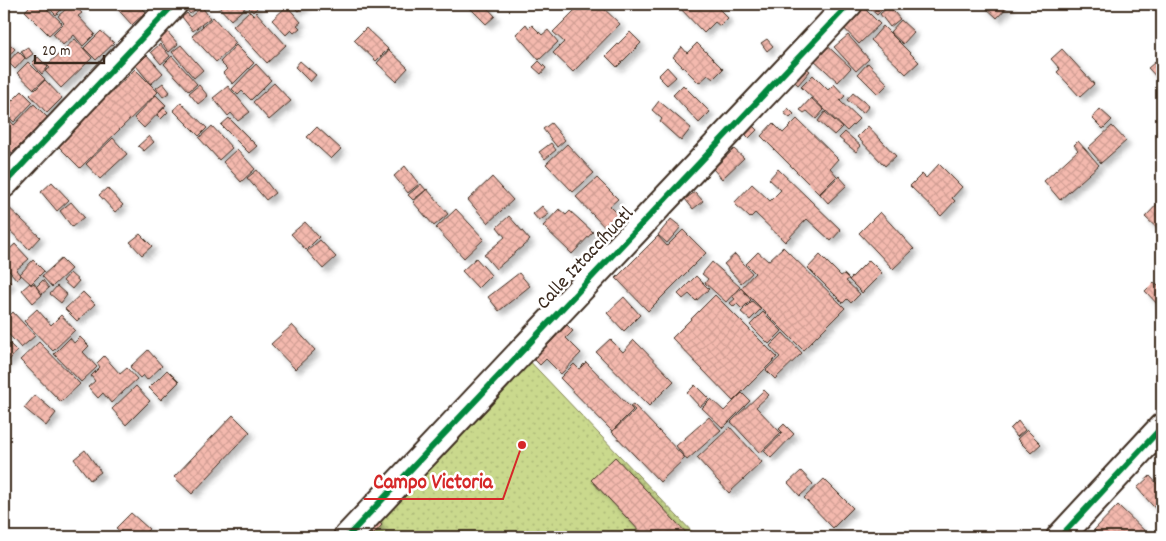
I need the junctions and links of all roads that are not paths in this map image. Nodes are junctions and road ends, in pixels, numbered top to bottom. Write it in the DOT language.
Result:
graph roads {
  1 [pos="174,4"];
  2 [pos="849,4"];
  3 [pos="7,173"];
  4 [pos="1162,427"];
  5 [pos="347,537"];
  6 [pos="1060,537"];
  1 -- 3 [label="street"];
  2 -- 5 [label="street, Calle Iztaccíhuatl"];
  4 -- 6 [label="street"];
}
